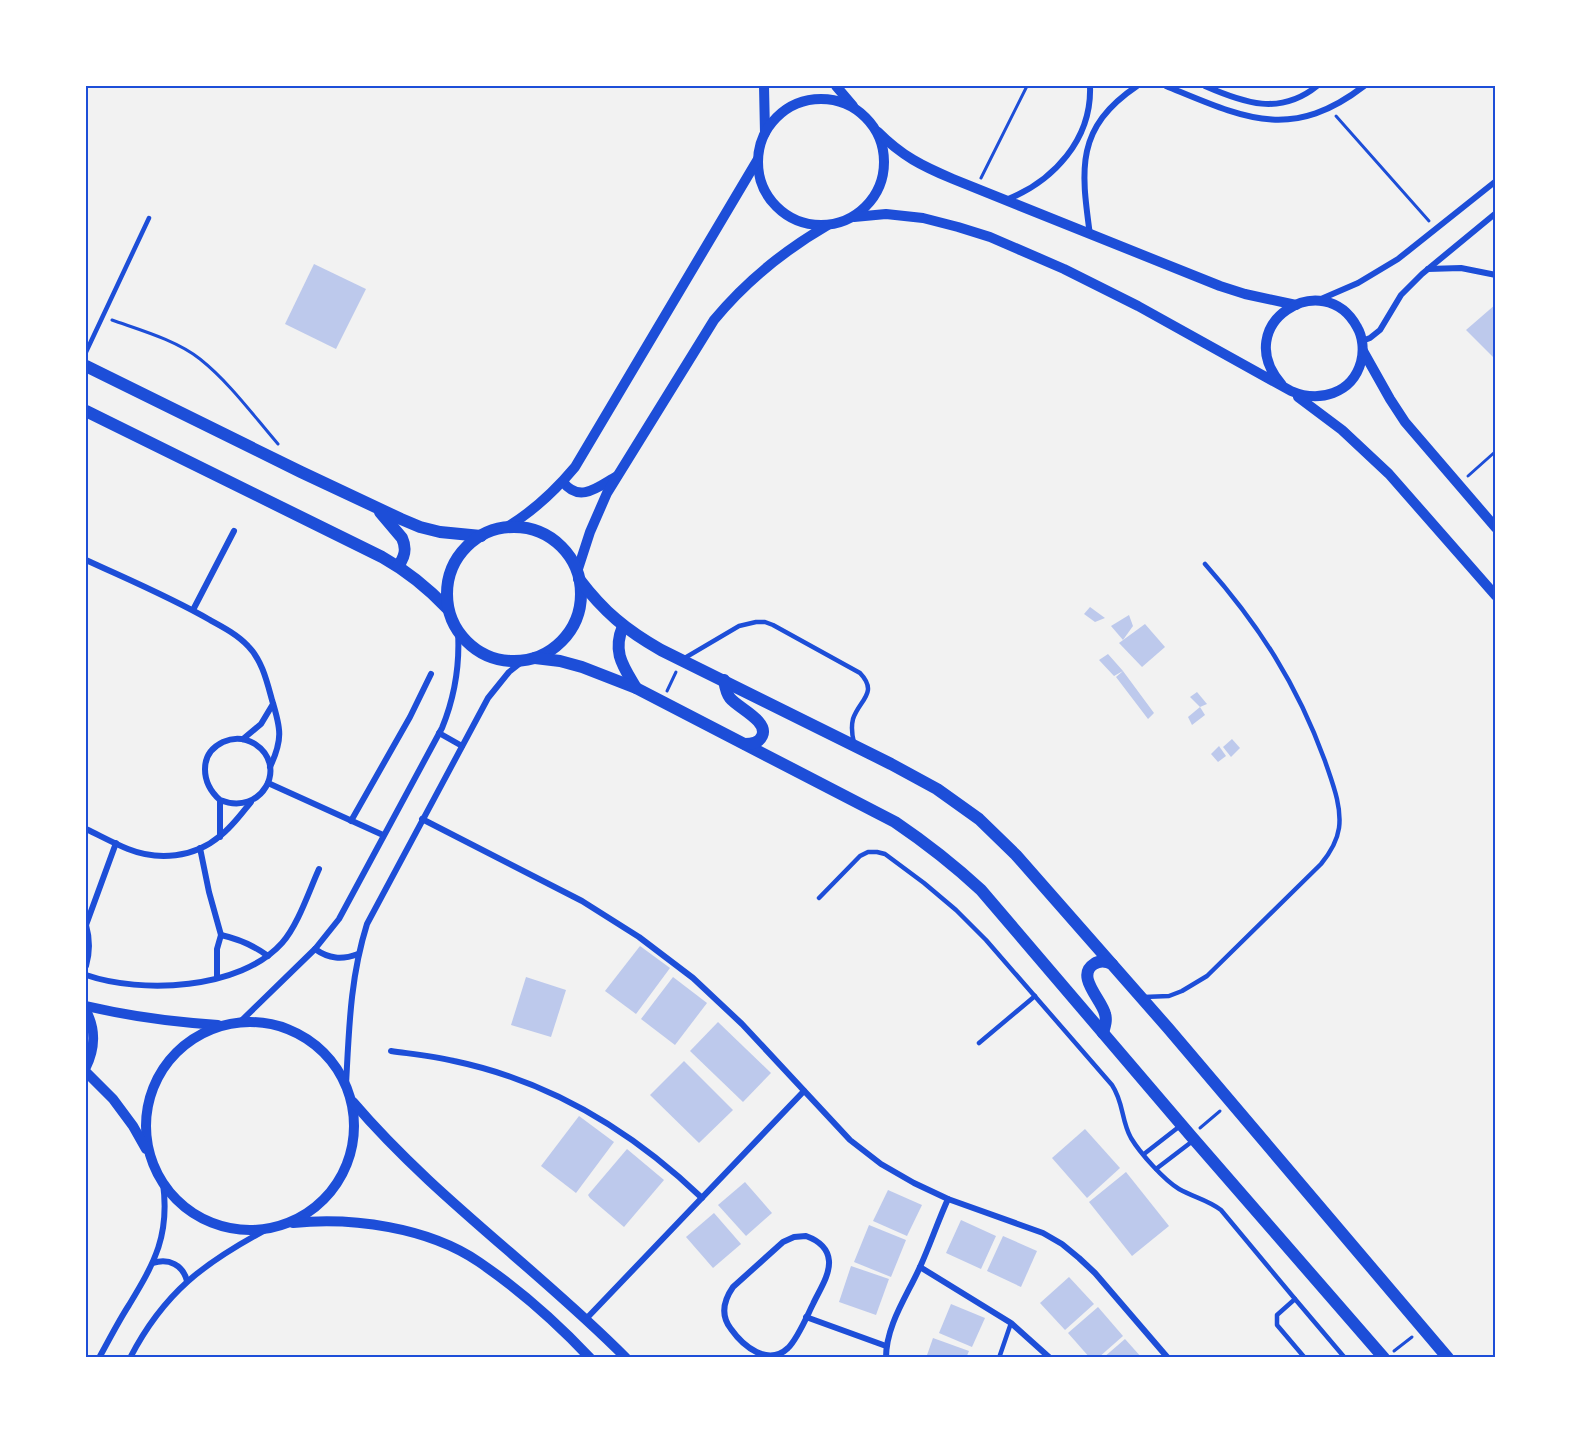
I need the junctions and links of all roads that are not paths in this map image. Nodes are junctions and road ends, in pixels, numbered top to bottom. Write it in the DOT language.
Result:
graph roads {
  1 [pos="764,86"];
  2 [pos="836,86"];
  3 [pos="1090,86"];
  4 [pos="1137,86"];
  5 [pos="1166,86"];
  6 [pos="1204,86"];
  7 [pos="1317,86"];
  8 [pos="1364,86"];
  9 [pos="855,108"];
  10 [pos="878,132"];
  11 [pos="765,133"];
  12 [pos="1079,135"];
  13 [pos="1090,140"];
  14 [pos="758,159"];
  15 [pos="1496,181"];
  16 [pos="1006,201"];
  17 [pos="1496,213"];
  18 [pos="854,217"];
  19 [pos="149,218"];
  20 [pos="828,225"];
  21 [pos="1090,235"];
  22 [pos="1427,269"];
  23 [pos="1496,275"];
  24 [pos="1317,301"];
  25 [pos="1296,304"];
  26 [pos="1362,346"];
  27 [pos="86,351"];
  28 [pos="86,366"];
  29 [pos="1286,388"];
  30 [pos="86,411"];
  31 [pos="618,475"];
  32 [pos="563,482"];
  33 [pos="376,508"];
  34 [pos="505,528"];
  35 [pos="1496,528"];
  36 [pos="234,531"];
  37 [pos="481,536"];
  38 [pos="86,560"];
  39 [pos="1205,564"];
  40 [pos="398,566"];
  41 [pos="578,576"];
  42 [pos="1496,596"];
  43 [pos="448,609"];
  44 [pos="194,610"];
  45 [pos="623,626"];
  46 [pos="458,632"];
  47 [pos="529,659"];
  48 [pos="681,660"];
  49 [pos="431,674"];
  50 [pos="724,680"];
  51 [pos="636,688"];
  52 [pos="273,704"];
  53 [pos="439,733"];
  54 [pos="243,739"];
  55 [pos="746,744"];
  56 [pos="462,746"];
  57 [pos="855,746"];
  58 [pos="270,767"];
  59 [pos="268,783"];
  60 [pos="220,800"];
  61 [pos="252,801"];
  62 [pos="422,819"];
  63 [pos="351,820"];
  64 [pos="86,828"];
  65 [pos="383,835"];
  66 [pos="220,837"];
  67 [pos="116,843"];
  68 [pos="200,848"];
  69 [pos="320,869"];
  70 [pos="819,898"];
  71 [pos="86,925"];
  72 [pos="221,935"];
  73 [pos="315,949"];
  74 [pos="358,954"];
  75 [pos="268,956"];
  76 [pos="1112,964"];
  77 [pos="86,966"];
  78 [pos="86,975"];
  79 [pos="217,977"];
  80 [pos="1035,996"];
  81 [pos="1141,997"];
  82 [pos="86,1006"];
  83 [pos="86,1011"];
  84 [pos="239,1023"];
  85 [pos="224,1026"];
  86 [pos="1103,1033"];
  87 [pos="979,1043"];
  88 [pos="390,1051"];
  89 [pos="86,1070"];
  90 [pos="346,1085"];
  91 [pos="804,1091"];
  92 [pos="351,1100"];
  93 [pos="1182,1125"];
  94 [pos="1193,1138"];
  95 [pos="1144,1154"];
  96 [pos="150,1156"];
  97 [pos="1156,1169"];
  98 [pos="163,1183"];
  99 [pos="702,1198"];
  100 [pos="948,1198"];
  101 [pos="283,1224"];
  102 [pos="268,1228"];
  103 [pos="153,1263"];
  104 [pos="920,1267"];
  105 [pos="187,1281"];
  106 [pos="1295,1299"];
  107 [pos="806,1317"];
  108 [pos="586,1319"];
  109 [pos="1011,1323"];
  110 [pos="886,1346"];
  111 [pos="586,1355"];
  112 [pos="99,1358"];
  113 [pos="130,1358"];
  114 [pos="626,1358"];
  115 [pos="886,1358"];
  116 [pos="999,1358"];
  117 [pos="1050,1358"];
  118 [pos="1168,1358"];
  119 [pos="1305,1358"];
  120 [pos="1345,1358"];
  121 [pos="1385,1358"];
  122 [pos="1448,1358"];
  1 -- 11 [label="street"];
  2 -- 9 [label="street"];
  3 -- 12 [label="street"];
  4 -- 13 [label="street"];
  5 -- 8 [label="street"];
  6 -- 7 [label="street"];
  9 -- 10 [label="street"];
  9 -- 11 [label="street"];
  10 -- 16 [label="street"];
  10 -- 18 [label="street"];
  11 -- 14 [label="street"];
  12 -- 13 [label="street"];
  12 -- 16 [label="street"];
  13 -- 21 [label="street"];
  14 -- 20 [label="street"];
  14 -- 32 [label="street"];
  15 -- 24 [label="street"];
  16 -- 21 [label="street"];
  17 -- 22 [label="street"];
  18 -- 20 [label="street"];
  18 -- 29 [label="street"];
  19 -- 27 [label="lane"];
  20 -- 31 [label="street"];
  21 -- 25 [label="street"];
  22 -- 23 [label="street"];
  22 -- 26 [label="street"];
  24 -- 25 [label="street"];
  24 -- 26 [label="street"];
  25 -- 29 [label="street"];
  26 -- 29 [label="street"];
  26 -- 35 [label="street"];
  28 -- 33 [label="main road"];
  29 -- 42 [label="street"];
  30 -- 40 [label="main road"];
  31 -- 32 [label="street"];
  31 -- 41 [label="street"];
  32 -- 34 [label="street"];
  33 -- 37 [label="main road"];
  33 -- 40 [label="main road"];
  34 -- 37 [label="main road"];
  34 -- 41 [label="main road"];
  36 -- 44 [label="street"];
  37 -- 43 [label="main road"];
  38 -- 44 [label="street"];
  39 -- 81 [label="lane"];
  40 -- 43 [label="main road"];
  41 -- 45 [label="main road"];
  41 -- 47 [label="main road"];
  43 -- 46 [label="main road"];
  44 -- 52 [label="street"];
  45 -- 48 [label="main road"];
  45 -- 51 [label="main road"];
  46 -- 47 [label="main road"];
  46 -- 53 [label="street"];
  47 -- 51 [label="main road"];
  47 -- 56 [label="street"];
  48 -- 50 [label="main road"];
  48 -- 57 [label="lane"];
  49 -- 63 [label="street"];
  50 -- 55 [label="main road"];
  50 -- 57 [label="main road"];
  51 -- 55 [label="main road"];
  52 -- 54 [label="street"];
  52 -- 58 [label="street"];
  53 -- 56 [label="street"];
  53 -- 65 [label="street"];
  54 -- 58 [label="street"];
  54 -- 60 [label="street"];
  55 -- 86 [label="main road"];
  56 -- 62 [label="street"];
  57 -- 76 [label="main road"];
  58 -- 59 [label="street"];
  59 -- 61 [label="street"];
  59 -- 63 [label="street"];
  60 -- 61 [label="street"];
  60 -- 66 [label="street"];
  61 -- 66 [label="street"];
  62 -- 74 [label="street"];
  62 -- 91 [label="street"];
  63 -- 65 [label="street"];
  64 -- 67 [label="street"];
  65 -- 73 [label="street"];
  66 -- 68 [label="street"];
  67 -- 68 [label="street"];
  67 -- 71 [label="street"];
  68 -- 72 [label="street"];
  69 -- 75 [label="street"];
  70 -- 80 [label="lane"];
  71 -- 77 [label="street"];
  72 -- 75 [label="street"];
  72 -- 79 [label="street"];
  73 -- 74 [label="street"];
  73 -- 84 [label="street"];
  74 -- 90 [label="street"];
  75 -- 79 [label="street"];
  76 -- 81 [label="main road"];
  76 -- 86 [label="main road"];
  78 -- 79 [label="street"];
  80 -- 87 [label="lane"];
  80 -- 95 [label="lane"];
  81 -- 122 [label="main road"];
  82 -- 85 [label="street"];
  83 -- 89 [label="street"];
  84 -- 85 [label="street"];
  84 -- 90 [label="street"];
  85 -- 96 [label="street"];
  86 -- 93 [label="main road"];
  88 -- 99 [label="street"];
  89 -- 96 [label="street"];
  90 -- 92 [label="street"];
  91 -- 99 [label="street"];
  91 -- 100 [label="street"];
  92 -- 101 [label="street"];
  92 -- 108 [label="street"];
  93 -- 94 [label="main road"];
  93 -- 95 [label="lane"];
  94 -- 97 [label="lane"];
  94 -- 121 [label="main road"];
  95 -- 97 [label="lane"];
  96 -- 98 [label="street"];
  97 -- 106 [label="lane"];
  98 -- 102 [label="street"];
  98 -- 103 [label="street"];
  99 -- 108 [label="street"];
  100 -- 104 [label="street"];
  100 -- 118 [label="street"];
  101 -- 102 [label="street"];
  101 -- 111 [label="street"];
  102 -- 105 [label="street"];
  103 -- 105 [label="street"];
  103 -- 112 [label="street"];
  104 -- 109 [label="street"];
  104 -- 110 [label="street"];
  105 -- 113 [label="street"];
  106 -- 119 [label="lane"];
  106 -- 120 [label="lane"];
  107 -- 107 [label="street"];
  107 -- 110 [label="street"];
  108 -- 114 [label="street"];
  109 -- 116 [label="lane"];
  109 -- 117 [label="street"];
  110 -- 115 [label="street"];
}
